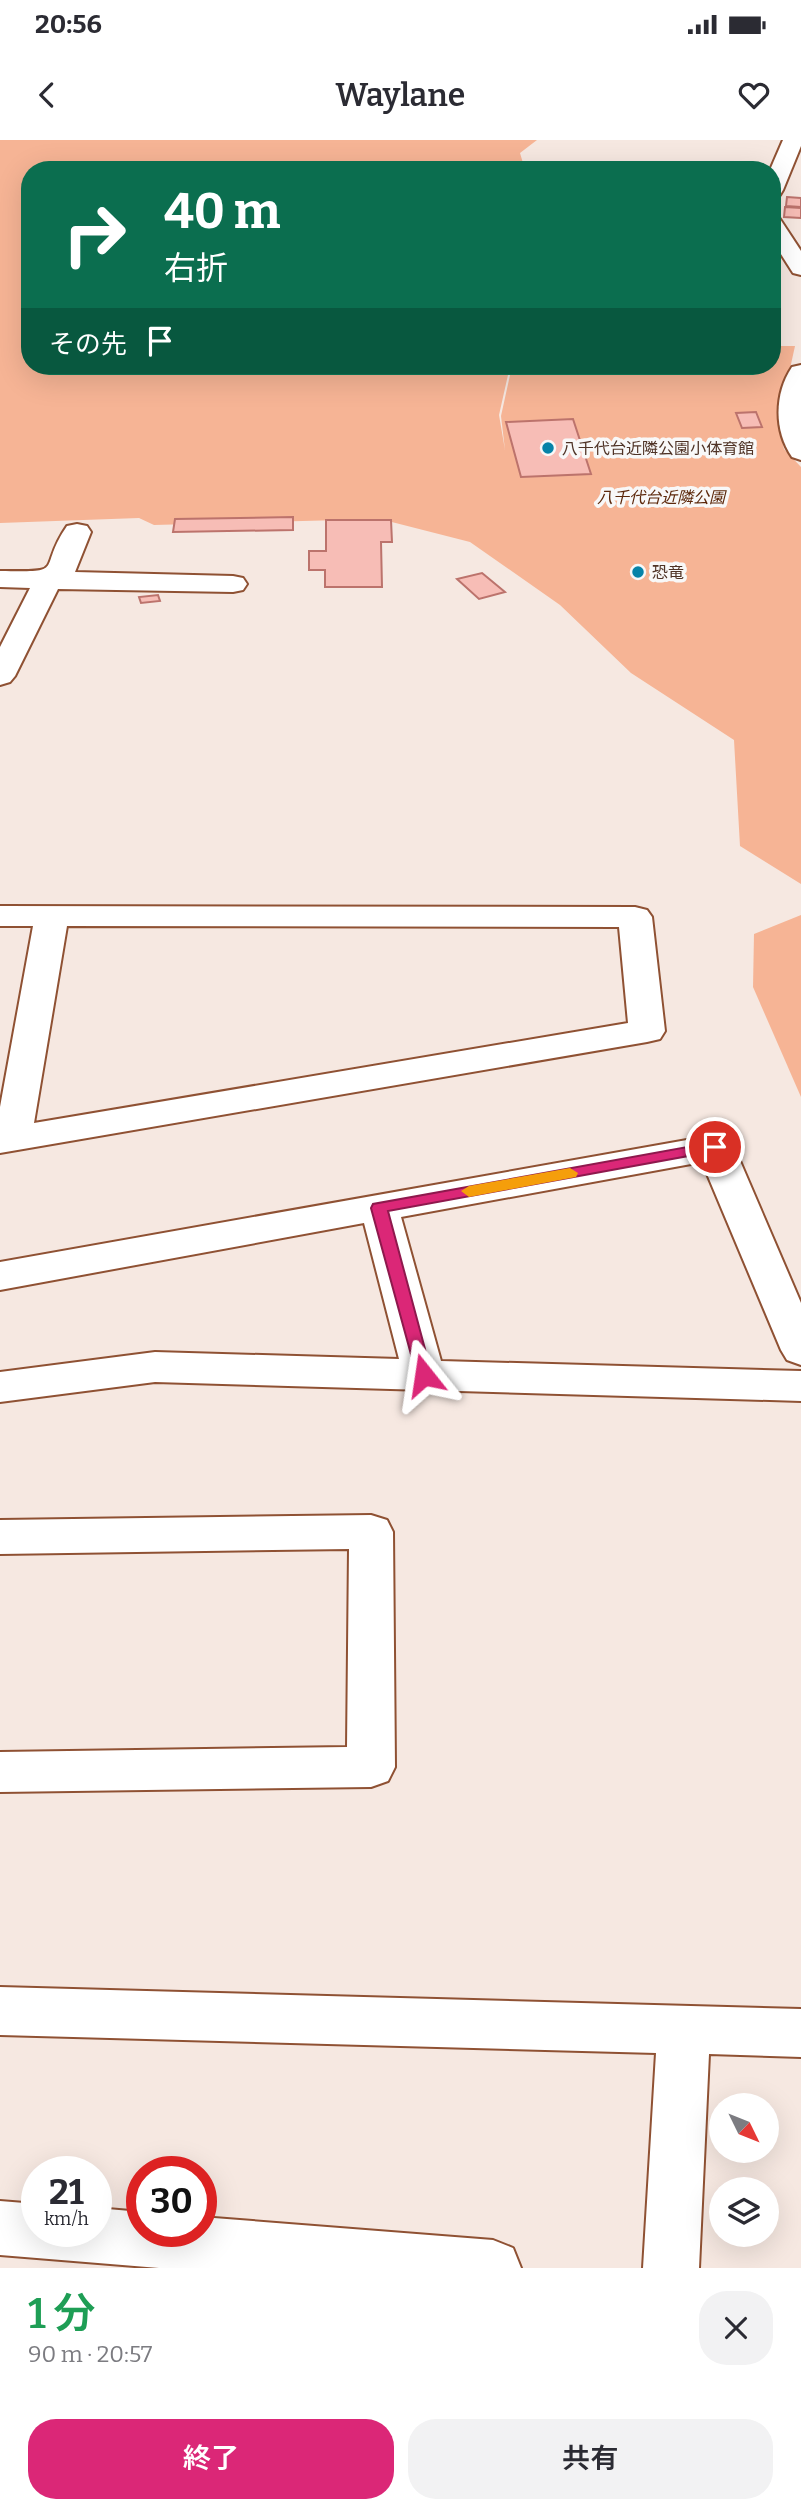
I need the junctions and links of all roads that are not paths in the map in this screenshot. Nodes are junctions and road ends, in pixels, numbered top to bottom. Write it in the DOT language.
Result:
graph roads {
  1 [pos="793,140"];
  2 [pos="781,169"];
  3 [pos="781,237"];
  4 [pos="801,268"];
  5 [pos="801,372"];
  6 [pos="801,452"];
  7 [pos="77,532"];
  8 [pos="0,579"];
  9 [pos="48,580"];
  10 [pos="233,584"];
  11 [pos="0,676"];
  12 [pos="0,916"];
  13 [pos="52,916"];
  14 [pos="7,1140"];
  15 [pos="379,1208"];
  16 [pos="0,1276"];
  17 [pos="801,1350"];
  18 [pos="424,1375"];
  19 [pos="801,1386"];
  20 [pos="0,1387"];
  21 [pos="0,1537"];
  22 [pos="0,1772"];
  23 [pos="0,2011"];
  24 [pos="684,2031"];
  25 [pos="801,2033"];
  26 [pos="0,2228"];
  27 [pos="21,2230"];
  28 [pos="112,2237"];
  29 [pos="493,2268"];
  30 [pos="671,2268"];
  1 -- 2 [label="street"];
  3 -- 4 [label="street"];
  5 -- 6 [label="street"];
  7 -- 9 [label="street"];
  8 -- 9 [label="street"];
  9 -- 10 [label="street"];
  9 -- 11 [label="street"];
  12 -- 13 [label="street"];
  13 -- 14 [label="street"];
  13 -- 14 [label="street"];
  15 -- 16 [label="street"];
  15 -- 17 [label="street"];
  15 -- 18 [label="street"];
  18 -- 19 [label="street"];
  18 -- 20 [label="street"];
  21 -- 22 [label="street"];
  23 -- 24 [label="street"];
  24 -- 25 [label="street"];
  24 -- 30 [label="street"];
  26 -- 27 [label="street"];
  28 -- 29 [label="street"];
}
